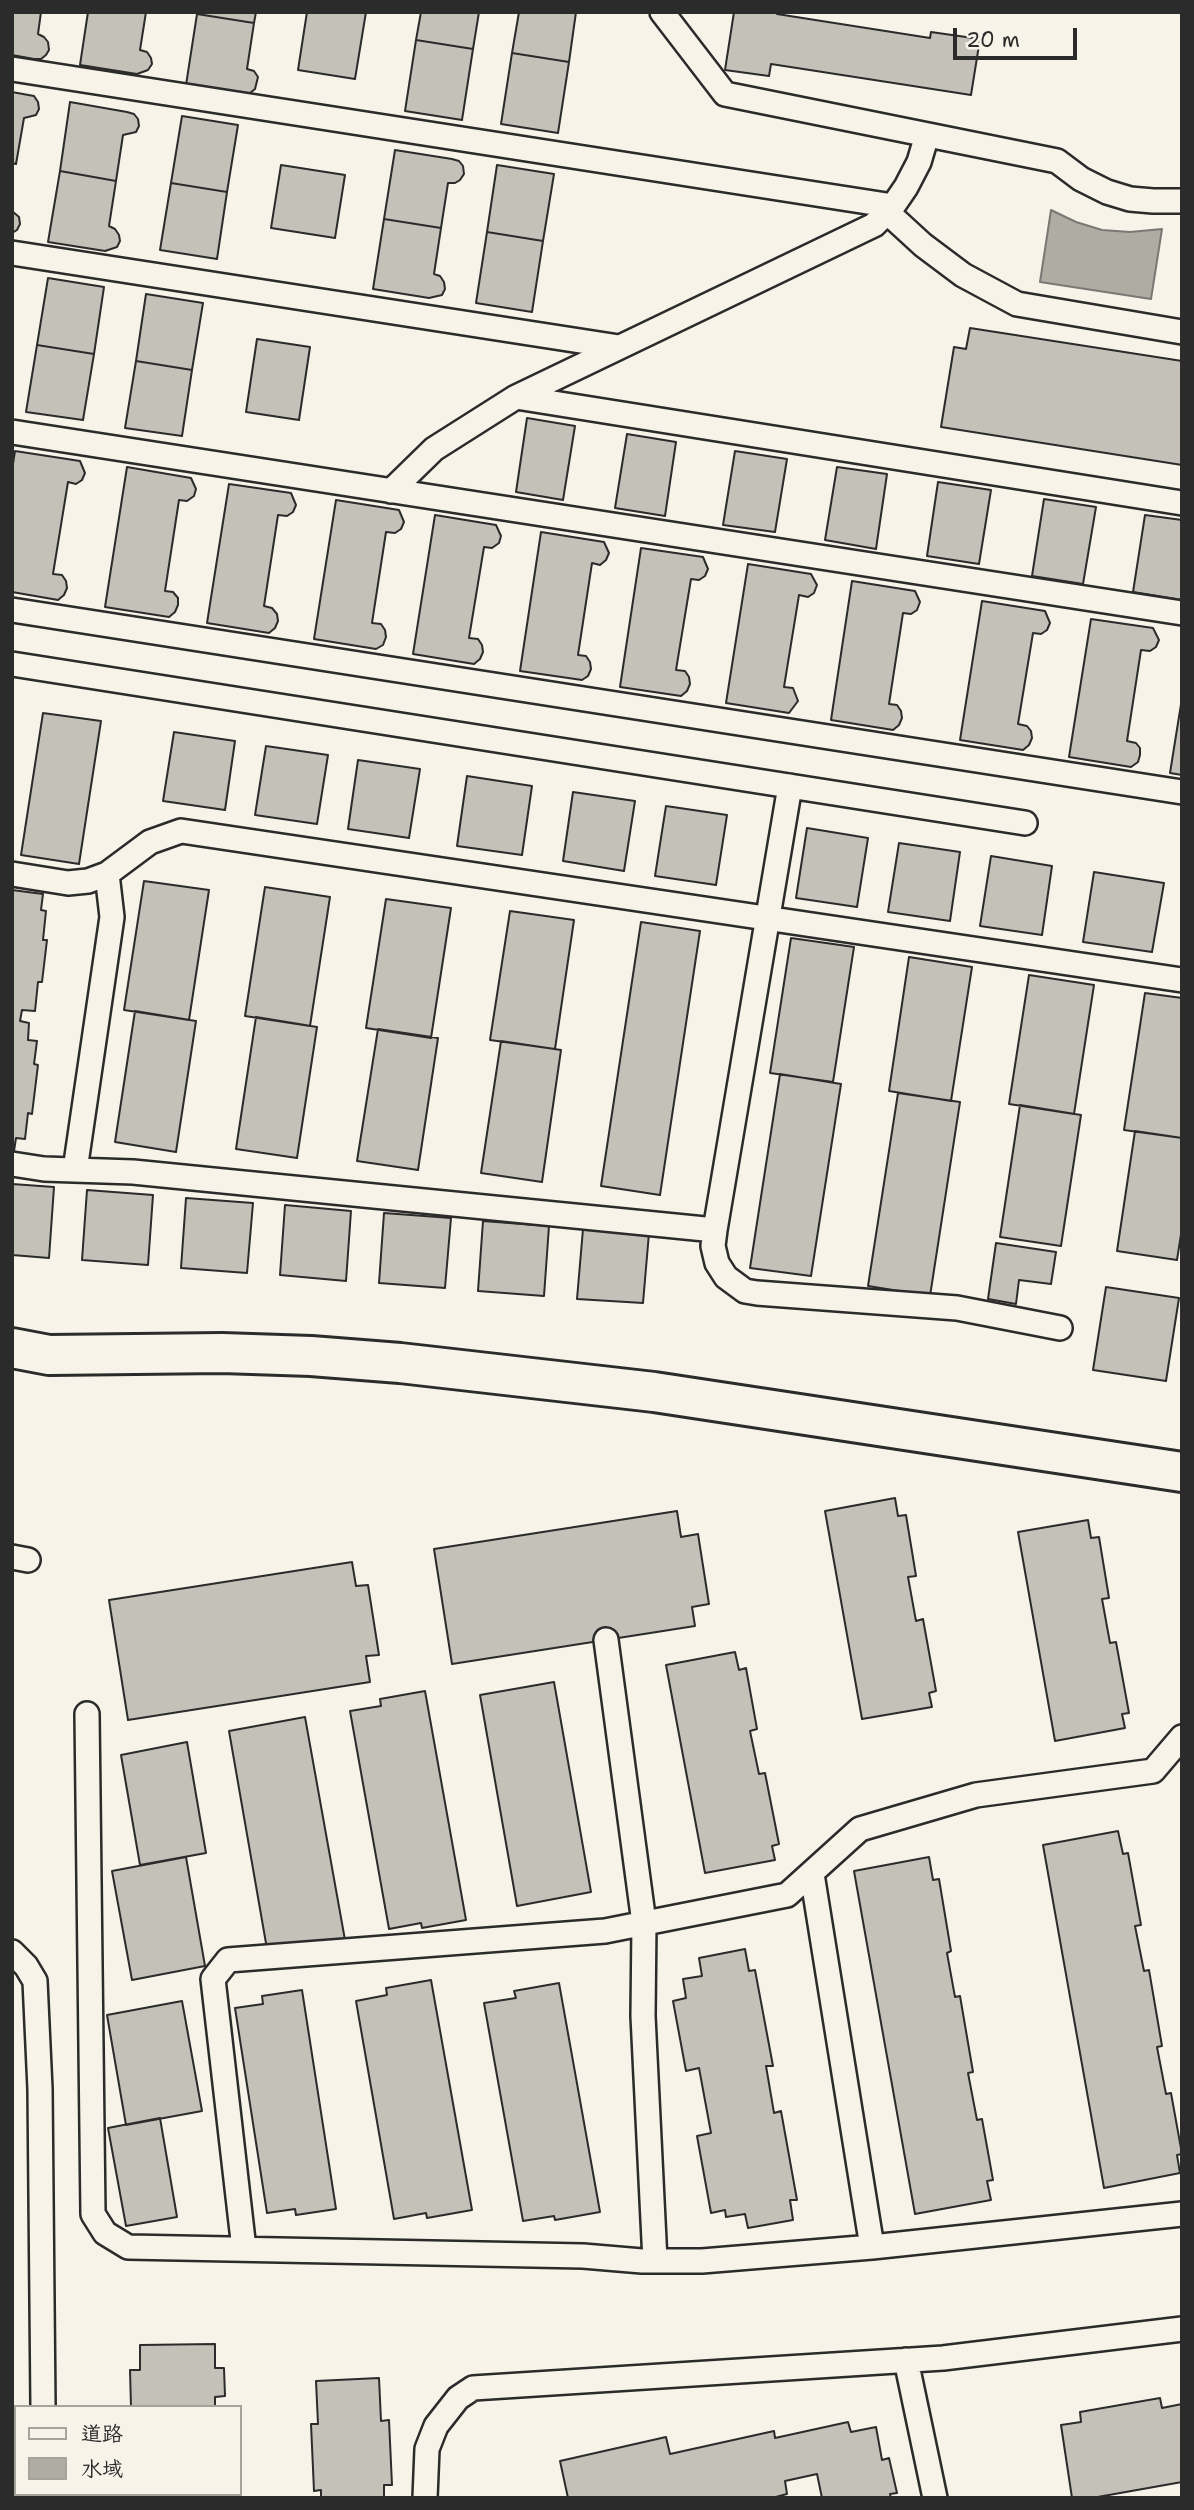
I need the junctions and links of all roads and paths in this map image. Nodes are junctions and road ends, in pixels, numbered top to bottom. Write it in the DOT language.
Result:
graph roads {
  1 [pos="662,12"];
  2 [pos="12,69"];
  3 [pos="927,135"];
  4 [pos="1182,201"];
  5 [pos="890,209"];
  6 [pos="12,253"];
  7 [pos="1182,332"];
  8 [pos="619,347"];
  9 [pos="516,397"];
  10 [pos="12,432"];
  11 [pos="391,491"];
  12 [pos="1182,503"];
  13 [pos="12,610"];
  14 [pos="1182,613"];
  15 [pos="12,664"];
  16 [pos="789,786"];
  17 [pos="1182,792"];
  18 [pos="1026,823"];
  19 [pos="12,874"];
  20 [pos="107,874"];
  21 [pos="767,918"];
  22 [pos="1182,980"];
  23 [pos="12,1164"];
  24 [pos="75,1170"];
  25 [pos="715,1230"];
  26 [pos="1060,1328"];
  27 [pos="12,1348"];
  28 [pos="1182,1472"];
  29 [pos="606,1640"];
  30 [pos="87,1714"];
  31 [pos="1182,1737"];
  32 [pos="812,1874"];
  33 [pos="644,1923"];
  34 [pos="12,1952"];
  35 [pos="1182,2214"];
  36 [pos="872,2247"];
  37 [pos="244,2249"];
  38 [pos="654,2261"];
  39 [pos="1182,2329"];
  40 [pos="906,2360"];
  41 [pos="43,2405"];
  42 [pos="425,2498"];
  43 [pos="935,2498"];
  1 -- 3 [label="lane"];
  2 -- 5 [label="lane"];
  3 -- 4 [label="lane"];
  3 -- 5 [label="lane"];
  5 -- 7 [label="lane"];
  5 -- 8 [label="lane"];
  6 -- 8 [label="lane"];
  8 -- 9 [label="lane"];
  9 -- 11 [label="lane"];
  9 -- 12 [label="lane"];
  10 -- 11 [label="lane"];
  11 -- 14 [label="lane"];
  13 -- 17 [label="lane"];
  15 -- 16 [label="lane"];
  16 -- 18 [label="lane"];
  16 -- 21 [label="lane"];
  19 -- 20 [label="lane"];
  20 -- 21 [label="lane"];
  20 -- 24 [label="lane"];
  21 -- 22 [label="lane"];
  21 -- 25 [label="lane"];
  23 -- 24 [label="lane"];
  24 -- 25 [label="lane"];
  25 -- 26 [label="lane"];
  27 -- 28 [label="street"];
  29 -- 33 [label="lane"];
  30 -- 37 [label="lane"];
  31 -- 32 [label="lane"];
  32 -- 33 [label="lane"];
  32 -- 36 [label="lane"];
  33 -- 37 [label="lane"];
  33 -- 38 [label="lane"];
  34 -- 41 [label="lane"];
  35 -- 36 [label="lane"];
  36 -- 38 [label="lane"];
  37 -- 38 [label="lane"];
  39 -- 40 [label="lane"];
  40 -- 42 [label="lane"];
  40 -- 43 [label="lane"];
}
